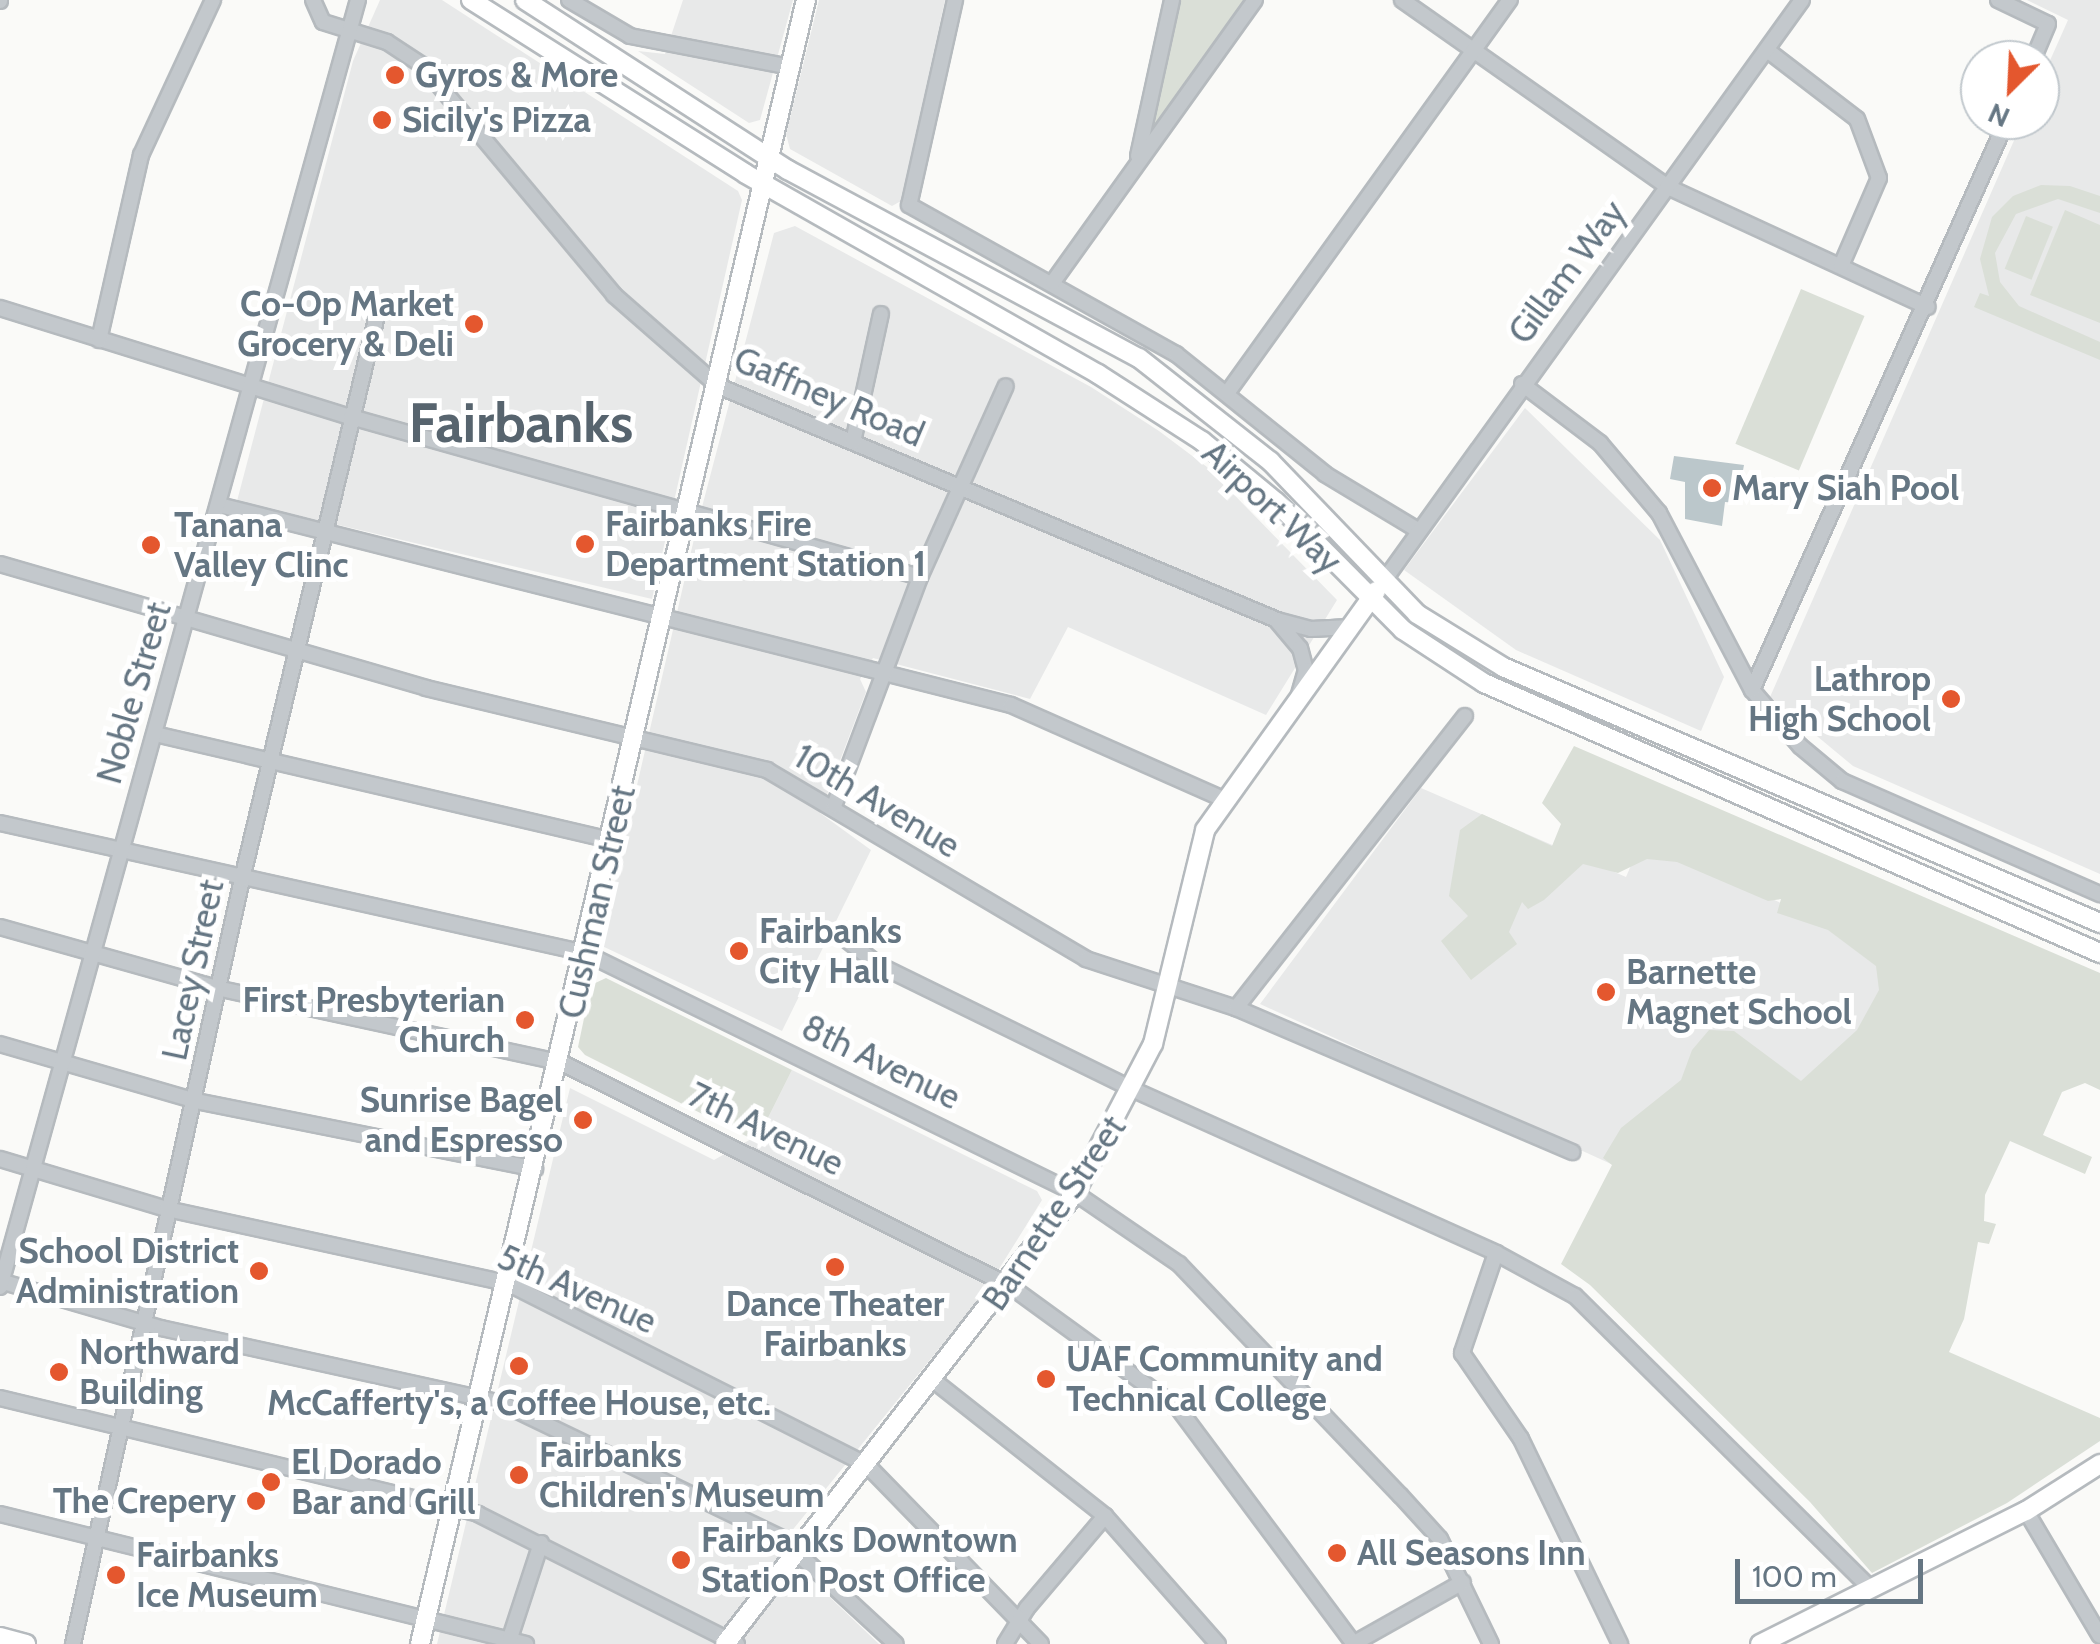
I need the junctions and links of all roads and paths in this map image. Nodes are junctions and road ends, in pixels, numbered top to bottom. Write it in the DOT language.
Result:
graph roads {
  1 [pos="213,0"];
  2 [pos="313,0"];
  3 [pos="358,0"];
  4 [pos="471,0"];
  5 [pos="525,0"];
  6 [pos="568,0"];
  7 [pos="806,0"];
  8 [pos="955,0"];
  9 [pos="1172,0"];
  10 [pos="1255,0"];
  11 [pos="1402,0"];
  12 [pos="1510,0"];
  13 [pos="1802,0"];
  14 [pos="1998,0"];
  15 [pos="589,6"];
  16 [pos="349,30"];
  17 [pos="2041,40"];
  18 [pos="1767,50"];
  19 [pos="1473,52"];
  20 [pos="791,67"];
  21 [pos="1999,140"];
  22 [pos="769,159"];
  23 [pos="1136,164"];
  24 [pos="764,184"];
  25 [pos="1668,187"];
  26 [pos="1841,266"];
  27 [pos="1053,282"];
  28 [pos="0,308"];
  29 [pos="1928,308"];
  30 [pos="378,311"];
  31 [pos="881,314"];
  32 [pos="100,340"];
  33 [pos="1522,384"];
  34 [pos="250,385"];
  35 [pos="718,386"];
  36 [pos="1006,386"];
  37 [pos="1228,392"];
  38 [pos="351,416"];
  39 [pos="853,442"];
  40 [pos="963,486"];
  41 [pos="219,505"];
  42 [pos="687,511"];
  43 [pos="1418,530"];
  44 [pos="325,533"];
  45 [pos="0,564"];
  46 [pos="920,578"];
  47 [pos="1382,582"];
  48 [pos="1370,600"];
  49 [pos="662,616"];
  50 [pos="187,620"];
  51 [pos="1277,620"];
  52 [pos="1350,627"];
  53 [pos="296,650"];
  54 [pos="887,673"];
  55 [pos="1752,690"];
  56 [pos="1297,700"];
  57 [pos="1465,716"];
  58 [pos="155,734"];
  59 [pos="636,736"];
  60 [pos="272,763"];
  61 [pos="1224,800"];
  62 [pos="834,806"];
  63 [pos="0,823"];
  64 [pos="611,840"];
  65 [pos="119,849"];
  66 [pos="242,879"];
  67 [pos="2100,894"];
  68 [pos="2100,924"];
  69 [pos="0,927"];
  70 [pos="848,941"];
  71 [pos="2100,952"];
  72 [pos="585,953"];
  73 [pos="92,955"];
  74 [pos="221,989"];
  75 [pos="1167,989"];
  76 [pos="1236,1008"];
  77 [pos="0,1044"];
  78 [pos="61,1062"];
  79 [pos="560,1062"];
  80 [pos="1134,1090"];
  81 [pos="196,1101"];
  82 [pos="1572,1152"];
  83 [pos="0,1159"];
  84 [pos="32,1169"];
  85 [pos="535,1170"];
  86 [pos="1076,1193"];
  87 [pos="168,1210"];
  88 [pos="1496,1253"];
  89 [pos="0,1283"];
  90 [pos="507,1283"];
  91 [pos="1010,1286"];
  92 [pos="144,1321"];
  93 [pos="933,1380"];
  94 [pos="479,1396"];
  95 [pos="0,1398"];
  96 [pos="122,1432"];
  97 [pos="866,1464"];
  98 [pos="2100,1464"];
  99 [pos="454,1506"];
  100 [pos="2026,1511"];
  101 [pos="0,1514"];
  102 [pos="1105,1516"];
  103 [pos="96,1542"];
  104 [pos="542,1543"];
  105 [pos="796,1553"];
  106 [pos="1462,1582"];
  107 [pos="1870,1588"];
  108 [pos="426,1618"];
  109 [pos="1021,1618"];
  110 [pos="2100,1636"];
  111 [pos="0,1637"];
  112 [pos="510,1638"];
  113 [pos="1772,1641"];
  114 [pos="731,1642"];
  115 [pos="26,1644"];
  116 [pos="73,1644"];
  117 [pos="420,1644"];
  118 [pos="526,1644"];
  119 [pos="896,1644"];
  120 [pos="1005,1644"];
  121 [pos="1042,1644"];
  122 [pos="1218,1644"];
  123 [pos="1354,1644"];
  124 [pos="1491,1644"];
  125 [pos="1620,1644"];
  1 -- 32 [label="street"];
  2 -- 16 [label="street, Gaffney Road"];
  3 -- 16 [label="street, Noble Street"];
  4 -- 24 [label="main road, Airport Way"];
  5 -- 22 [label="main road, Airport Way"];
  6 -- 15 [label="street"];
  7 -- 20 [label="main road, Cushman Street"];
  8 -- 27 [label="street"];
  9 -- 23 [label="street"];
  10 -- 23 [label="street"];
  11 -- 19 [label="street"];
  12 -- 19 [label="street"];
  13 -- 18 [label="street, Gillam Way"];
  14 -- 17 [label="street"];
  15 -- 20 [label="street"];
  16 -- 34 [label="street, Noble Street"];
  16 -- 35 [label="street, Gaffney Road"];
  18 -- 25 [label="street, Gillam Way"];
  18 -- 26 [label="street"];
  19 -- 25 [label="street"];
  19 -- 37 [label="street"];
  20 -- 22 [label="main road, Cushman Street"];
  21 -- 29 [label="street"];
  22 -- 24 [label="main road, Cushman Street"];
  22 -- 47 [label="main road, Airport Way"];
  23 -- 27 [label="street"];
  24 -- 35 [label="main road, Cushman Street"];
  24 -- 48 [label="main road, Airport Way"];
  25 -- 26 [label="street"];
  25 -- 33 [label="street, Gillam Way"];
  26 -- 29 [label="street"];
  27 -- 37 [label="street"];
  28 -- 32 [label="street"];
  29 -- 55 [label="street"];
  30 -- 38 [label="street, Lacey Street"];
  31 -- 39 [label="street"];
  32 -- 34 [label="street"];
  33 -- 43 [label="street, Gillam Way"];
  33 -- 55 [label="street"];
  34 -- 38 [label="street"];
  34 -- 41 [label="street, Noble Street"];
  35 -- 39 [label="street, Gaffney Road"];
  35 -- 42 [label="main road, Cushman Street"];
  36 -- 40 [label="street"];
  37 -- 43 [label="street"];
  38 -- 42 [label="street"];
  38 -- 44 [label="street, Lacey Street"];
  39 -- 40 [label="street, Gaffney Road"];
  40 -- 46 [label="street"];
  40 -- 51 [label="street, Gaffney Road"];
  41 -- 44 [label="street"];
  41 -- 50 [label="street, Noble Street"];
  42 -- 46 [label="street"];
  42 -- 49 [label="main road, Cushman Street"];
  43 -- 47 [label="street, Gillam Way"];
  44 -- 49 [label="street"];
  44 -- 53 [label="street, Lacey Street"];
  45 -- 50 [label="street, 10th Avenue"];
  46 -- 54 [label="street"];
  47 -- 48 [label="main road, Barnette Street"];
  47 -- 68 [label="main road, Airport Way"];
  48 -- 52 [label="main road, Barnette Street"];
  48 -- 71 [label="main road, Airport Way"];
  49 -- 54 [label="street"];
  49 -- 59 [label="main road, Cushman Street"];
  50 -- 53 [label="street, 10th Avenue"];
  50 -- 58 [label="street, Noble Street"];
  51 -- 52 [label="street, Gaffney Road"];
  51 -- 56 [label="street"];
  52 -- 56 [label="main road, Barnette Street"];
  53 -- 59 [label="street, 10th Avenue"];
  53 -- 60 [label="street, Lacey Street"];
  54 -- 61 [label="street"];
  54 -- 62 [label="street"];
  55 -- 67 [label="street"];
  56 -- 61 [label="main road, Barnette Street"];
  57 -- 76 [label="street"];
  58 -- 60 [label="street"];
  58 -- 65 [label="street, Noble Street"];
  59 -- 62 [label="street, 10th Avenue"];
  59 -- 64 [label="main road, Cushman Street"];
  60 -- 64 [label="street"];
  60 -- 66 [label="street, Lacey Street"];
  61 -- 75 [label="main road, Barnette Street"];
  62 -- 75 [label="street, 10th Avenue"];
  63 -- 65 [label="street, 8th Avenue"];
  64 -- 72 [label="main road, Cushman Street"];
  65 -- 66 [label="street, 8th Avenue"];
  65 -- 73 [label="street, Noble Street"];
  66 -- 72 [label="street, 8th Avenue"];
  66 -- 74 [label="street, Lacey Street"];
  69 -- 73 [label="street, 7th Avenue"];
  70 -- 80 [label="street"];
  72 -- 79 [label="main road, Cushman Street"];
  72 -- 86 [label="street, 8th Avenue"];
  73 -- 74 [label="street, 7th Avenue"];
  73 -- 78 [label="street, Noble Street"];
  74 -- 79 [label="street, 7th Avenue"];
  74 -- 81 [label="street, Lacey Street"];
  75 -- 76 [label="street, 10th Avenue"];
  75 -- 80 [label="main road, Barnette Street"];
  76 -- 82 [label="street, 10th Avenue"];
  77 -- 78 [label="street"];
  78 -- 81 [label="street"];
  78 -- 84 [label="street, Noble Street"];
  79 -- 85 [label="main road, Cushman Street"];
  79 -- 91 [label="street, 7th Avenue"];
  80 -- 86 [label="main road, Barnette Street"];
  80 -- 88 [label="street"];
  81 -- 85 [label="street"];
  81 -- 87 [label="street, Lacey Street"];
  83 -- 84 [label="street, 5th Avenue"];
  84 -- 87 [label="street, 5th Avenue"];
  84 -- 89 [label="street, Noble Street"];
  85 -- 90 [label="main road, Cushman Street"];
  86 -- 91 [label="main road, Barnette Street"];
  86 -- 106 [label="street, 8th Avenue"];
  87 -- 90 [label="street, 5th Avenue"];
  87 -- 92 [label="street, Lacey Street"];
  88 -- 107 [label="street"];
  88 -- 125 [label="street"];
  89 -- 92 [label="street"];
  90 -- 94 [label="main road, Cushman Street"];
  90 -- 97 [label="street, 5th Avenue"];
  91 -- 93 [label="main road, Barnette Street"];
  91 -- 123 [label="street, 7th Avenue"];
  92 -- 94 [label="street"];
  92 -- 96 [label="street, Lacey Street"];
  93 -- 97 [label="main road, Barnette Street"];
  93 -- 102 [label="street"];
  94 -- 99 [label="main road, Cushman Street"];
  94 -- 105 [label="street"];
  95 -- 96 [label="street"];
  96 -- 99 [label="street"];
  96 -- 103 [label="street, Lacey Street"];
  97 -- 105 [label="main road, Barnette Street"];
  97 -- 109 [label="street, 5th Avenue"];
  98 -- 100 [label="main road"];
  99 -- 104 [label="street"];
  99 -- 108 [label="main road, Cushman Street"];
  100 -- 107 [label="main road"];
  100 -- 110 [label="street"];
  101 -- 103 [label="street"];
  102 -- 109 [label="street"];
  102 -- 122 [label="street"];
  103 -- 108 [label="street"];
  103 -- 116 [label="street, Lacey Street"];
  104 -- 112 [label="street"];
  104 -- 114 [label="street"];
  105 -- 114 [label="main road, Barnette Street"];
  105 -- 119 [label="street"];
  106 -- 123 [label="street"];
  106 -- 124 [label="street, 8th Avenue"];
  107 -- 113 [label="main road"];
  108 -- 112 [label="street"];
  108 -- 117 [label="main road, Cushman Street"];
  109 -- 120 [label="street"];
  109 -- 121 [label="street, 5th Avenue"];
  111 -- 115 [label="main road"];
  112 -- 118 [label="street"];
}
